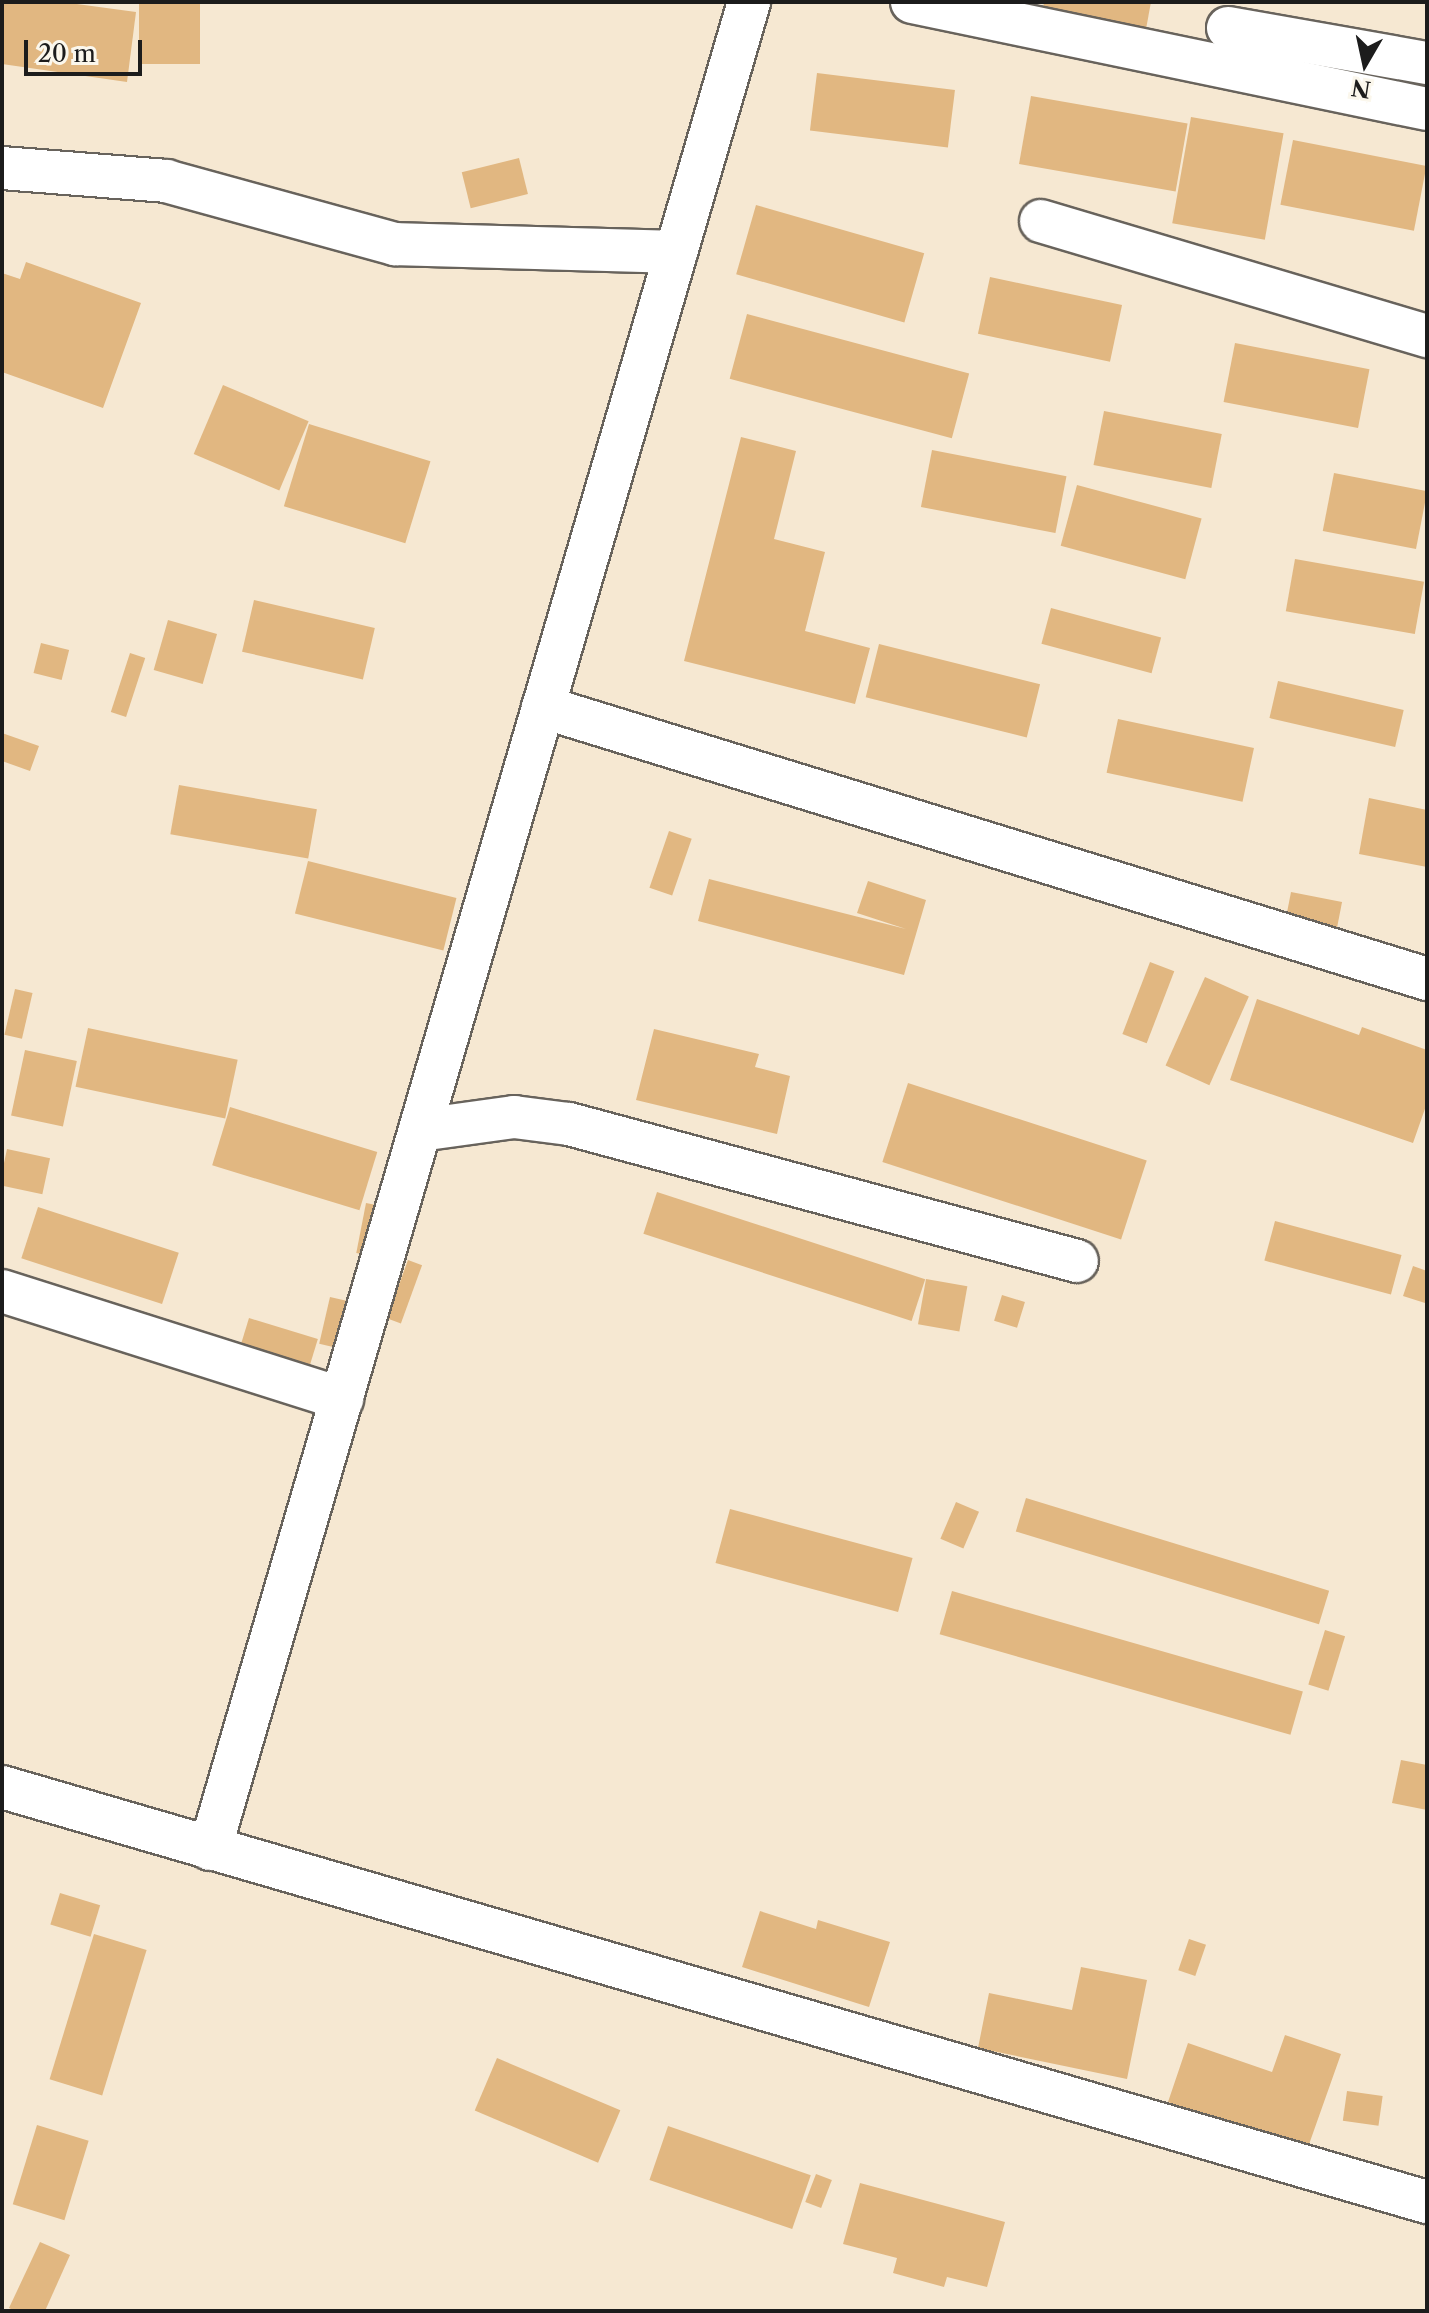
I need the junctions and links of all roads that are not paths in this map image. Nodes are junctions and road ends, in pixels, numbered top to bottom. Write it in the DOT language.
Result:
graph roads {
  1 [pos="749,2"];
  2 [pos="912,2"];
  3 [pos="1247,35"];
  4 [pos="1427,63"];
  5 [pos="1427,109"];
  6 [pos="2,168"];
  7 [pos="1041,221"];
  8 [pos="676,252"];
  9 [pos="1427,336"];
  10 [pos="543,707"];
  11 [pos="1427,979"];
  12 [pos="420,1130"];
  13 [pos="1077,1261"];
  14 [pos="2,1291"];
  15 [pos="342,1399"];
  16 [pos="2,1787"];
  17 [pos="210,1849"];
  18 [pos="1427,2202"];
  1 -- 8 [label="street"];
  2 -- 3 [label="street"];
  3 -- 4 [label="street"];
  3 -- 5 [label="street"];
  6 -- 8 [label="street"];
  7 -- 9 [label="street"];
  8 -- 10 [label="street"];
  10 -- 11 [label="street"];
  10 -- 12 [label="street"];
  12 -- 13 [label="street"];
  12 -- 15 [label="street"];
  14 -- 15 [label="street"];
  15 -- 17 [label="street"];
  16 -- 17 [label="street"];
  17 -- 18 [label="street"];
}
